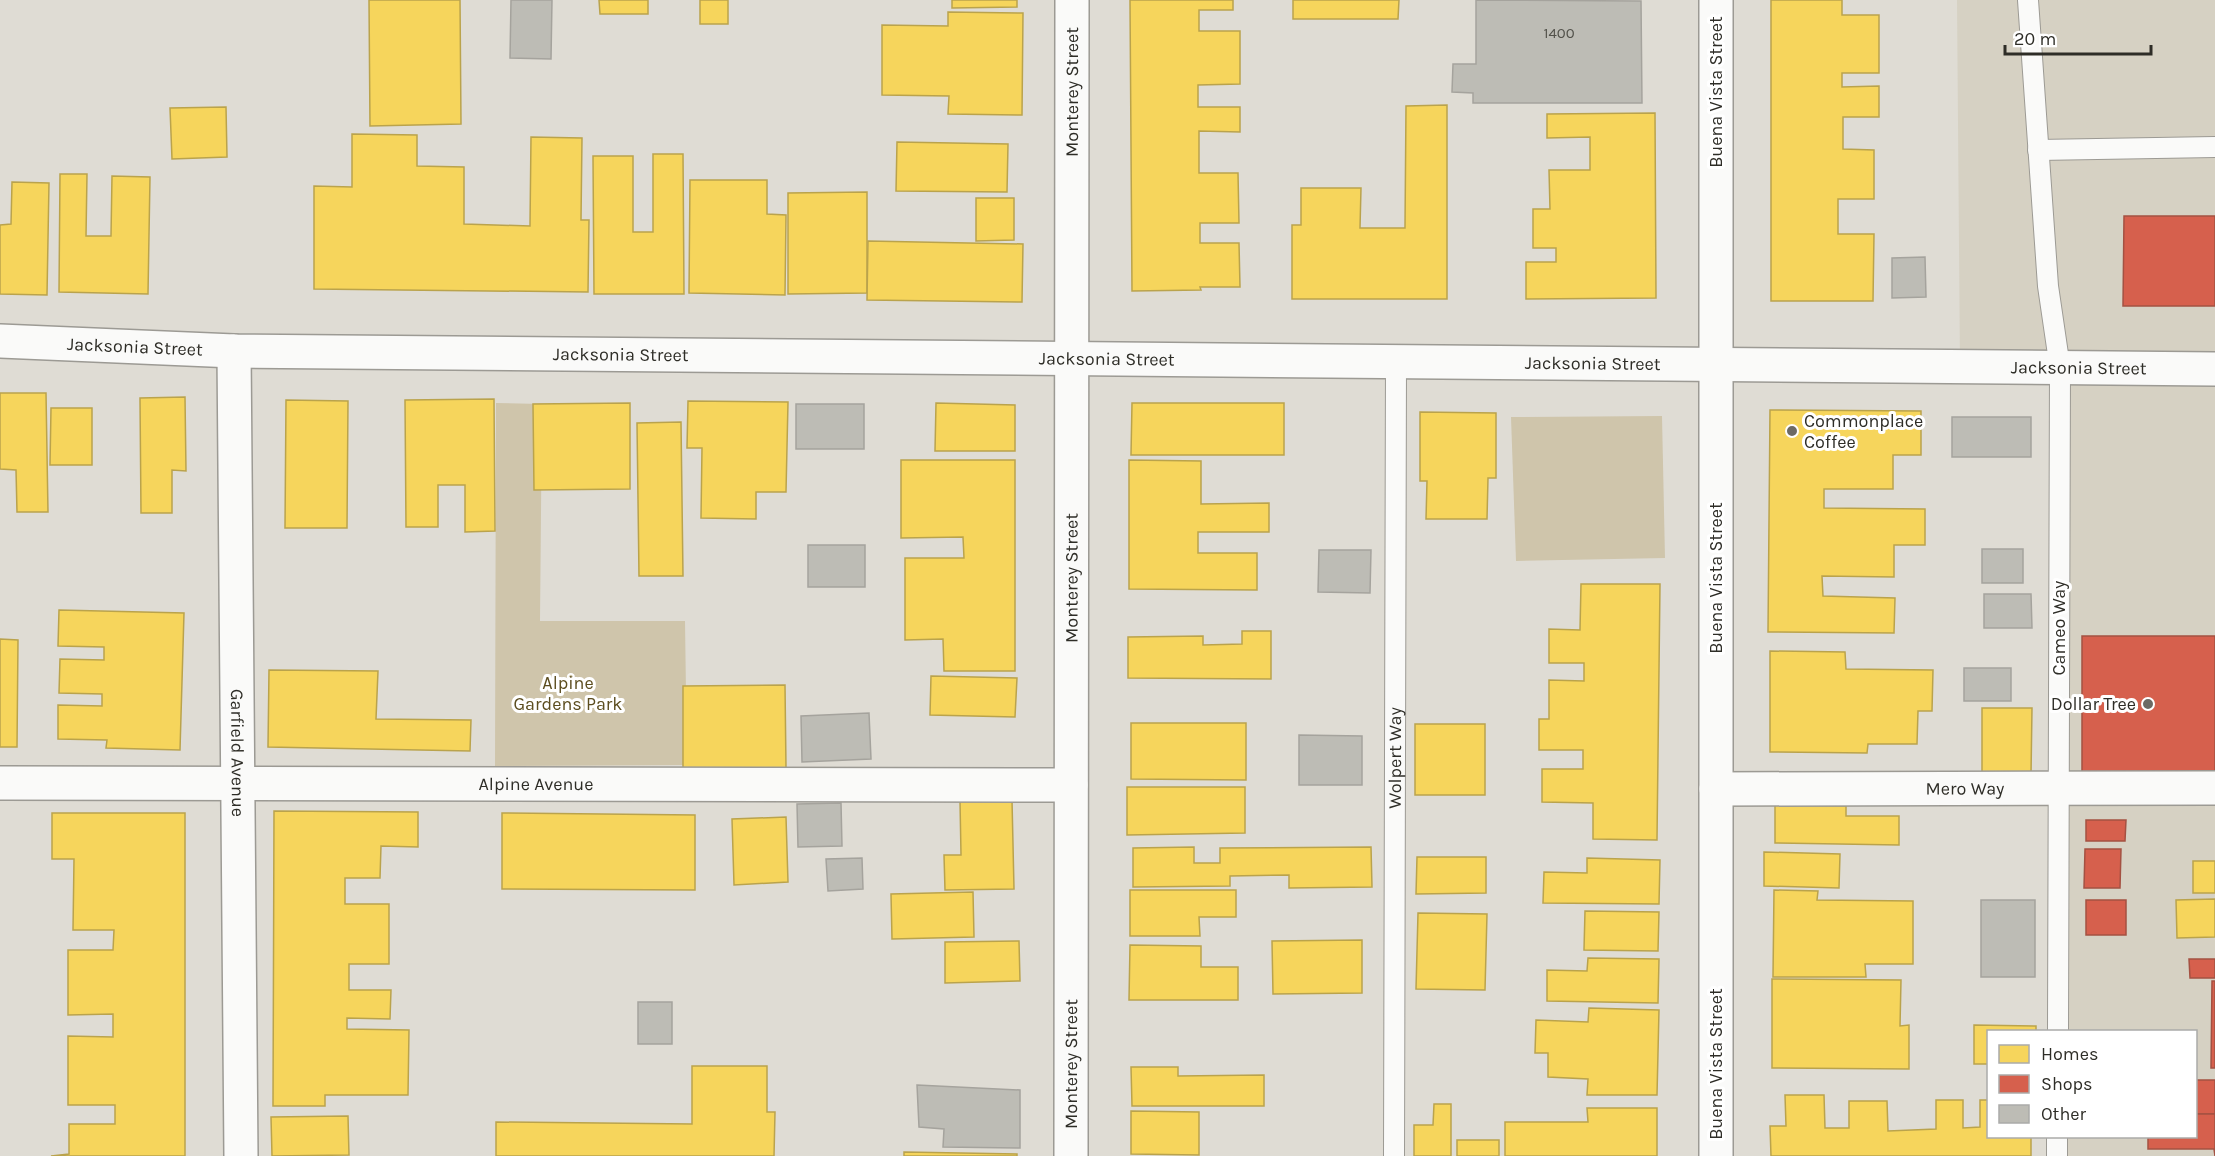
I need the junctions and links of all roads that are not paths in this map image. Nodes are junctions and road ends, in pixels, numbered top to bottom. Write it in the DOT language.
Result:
graph roads {
  1 [pos="1072,0"];
  2 [pos="1716,0"];
  3 [pos="2028,0"];
  4 [pos="2215,147"];
  5 [pos="2038,150"];
  6 [pos="0,341"];
  7 [pos="234,351"];
  8 [pos="1072,358"];
  9 [pos="1396,362"];
  10 [pos="1716,364"];
  11 [pos="2060,368"];
  12 [pos="2215,369"];
  13 [pos="0,783"];
  14 [pos="237,783"];
  15 [pos="1071,785"];
  16 [pos="2059,788"];
  17 [pos="2215,788"];
  18 [pos="1716,789"];
  19 [pos="2058,1030"];
  20 [pos="2057,1138"];
  21 [pos="241,1156"];
  22 [pos="1071,1156"];
  23 [pos="1394,1156"];
  24 [pos="1716,1156"];
  25 [pos="2057,1156"];
  1 -- 8 [label="street, Monterey Street"];
  2 -- 10 [label="street, Buena Vista Street"];
  3 -- 5 [label="lane, Cameo Way"];
  4 -- 5 [label="lane"];
  5 -- 11 [label="lane, Cameo Way"];
  6 -- 7 [label="street, Jacksonia Street"];
  7 -- 8 [label="street, Jacksonia Street"];
  7 -- 14 [label="street, Garfield Avenue"];
  8 -- 9 [label="street, Jacksonia Street"];
  8 -- 15 [label="street, Monterey Street"];
  9 -- 10 [label="street, Jacksonia Street"];
  9 -- 23 [label="lane, Wolpert Way"];
  10 -- 11 [label="street, Jacksonia Street"];
  10 -- 18 [label="street, Buena Vista Street"];
  11 -- 12 [label="street, Jacksonia Street"];
  11 -- 16 [label="lane, Cameo Way"];
  13 -- 14 [label="street, Alpine Avenue"];
  14 -- 15 [label="street, Alpine Avenue"];
  14 -- 21 [label="street, Garfield Avenue"];
  15 -- 22 [label="street, Monterey Street"];
  16 -- 17 [label="street, Mero Way"];
  16 -- 18 [label="street, Mero Way"];
  16 -- 19 [label="lane, Cameo Way"];
  18 -- 24 [label="street, Buena Vista Street"];
  20 -- 25 [label="lane"];
}
